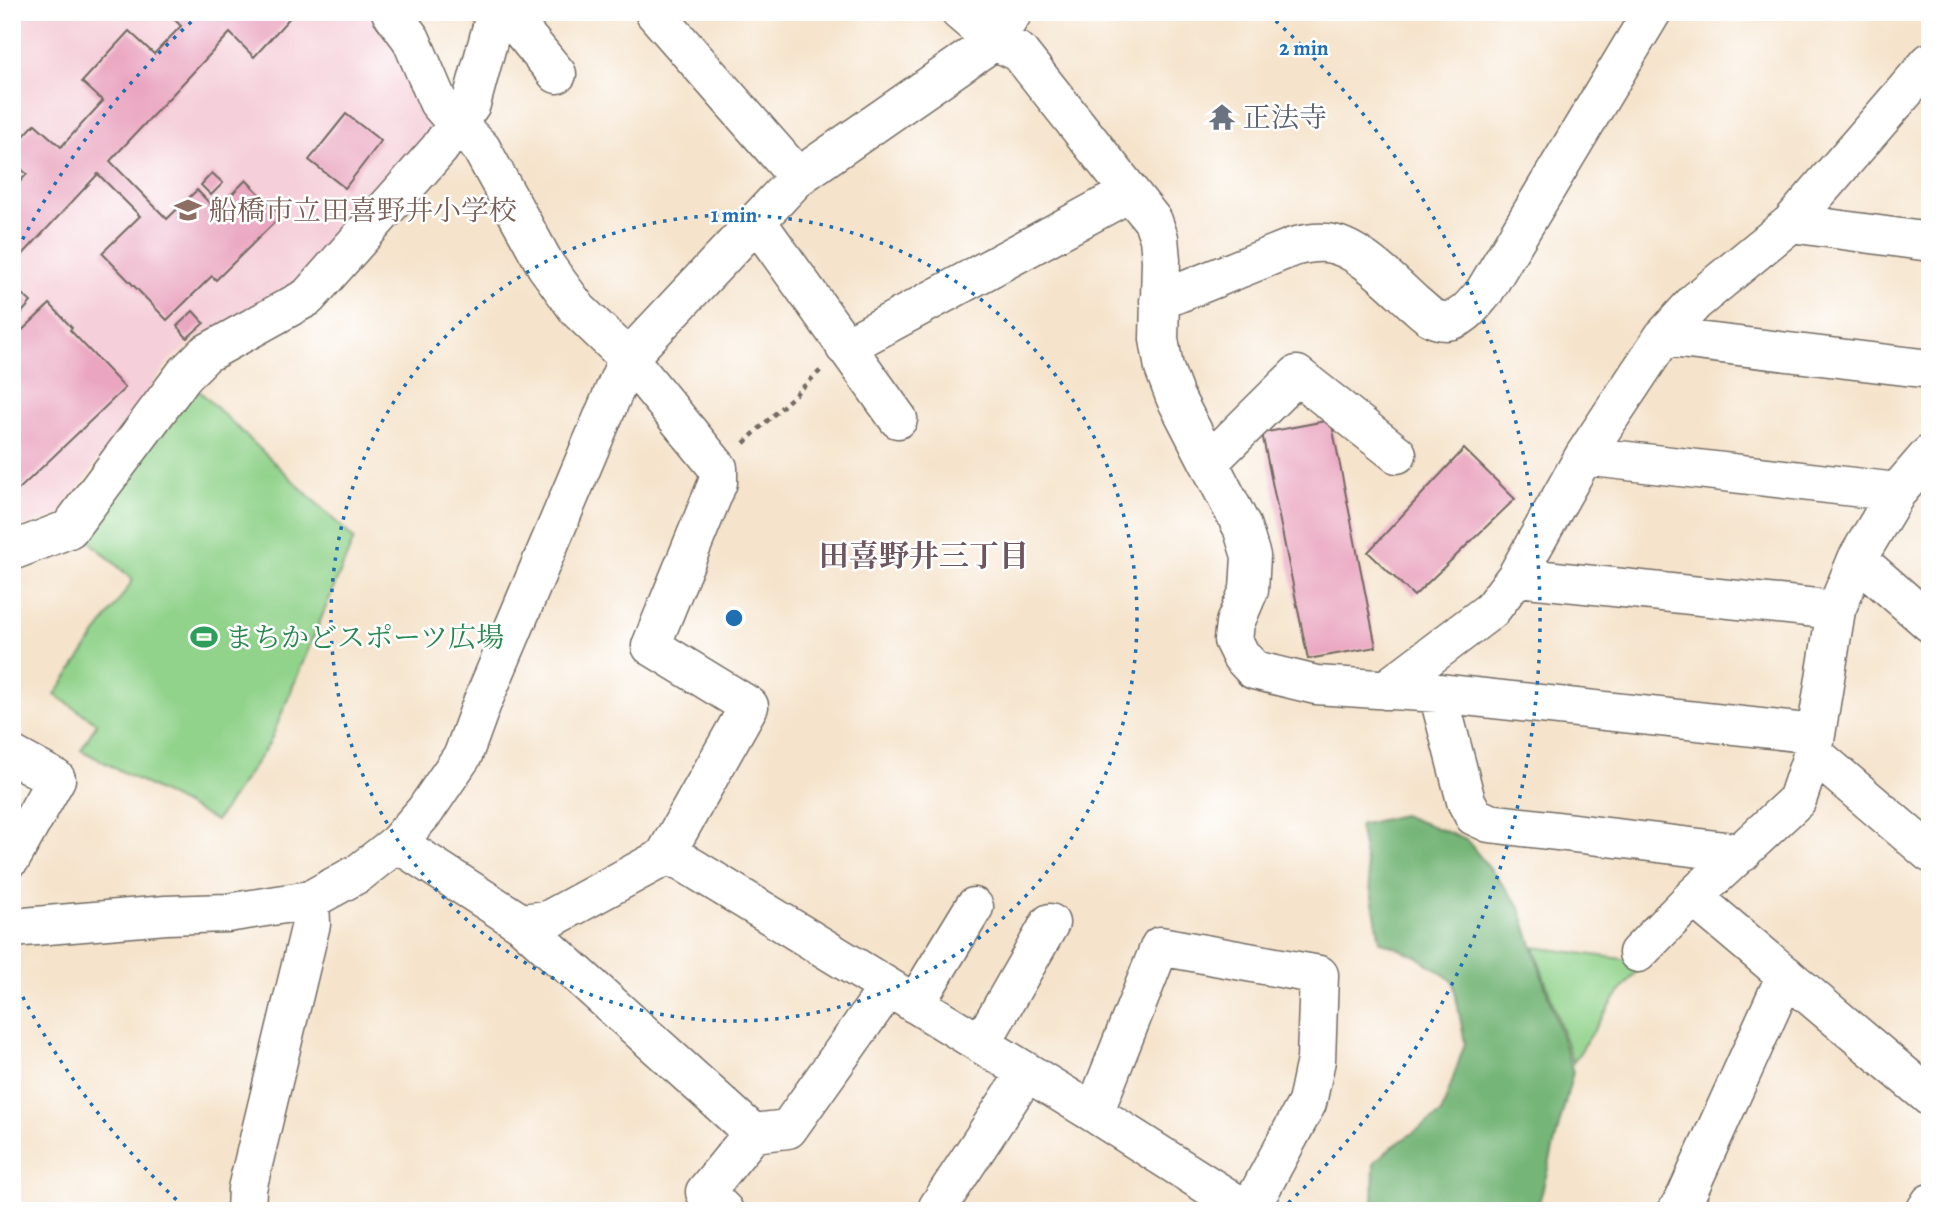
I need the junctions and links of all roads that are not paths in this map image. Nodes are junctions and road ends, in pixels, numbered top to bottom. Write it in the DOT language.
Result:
graph roads {
  1 [pos="391,12"];
  2 [pos="496,12"];
  3 [pos="506,12"];
  4 [pos="654,12"];
  5 [pos="960,12"];
  6 [pos="1653,12"];
  7 [pos="1003,27"];
  8 [pos="1926,69"];
  9 [pos="557,74"];
  10 [pos="457,124"];
  11 [pos="798,177"];
  12 [pos="1129,193"];
  13 [pos="757,222"];
  14 [pos="1791,223"];
  15 [pos="1930,242"];
  16 [pos="1160,301"];
  17 [pos="1663,337"];
  18 [pos="845,346"];
  19 [pos="628,358"];
  20 [pos="1930,369"];
  21 [pos="898,419"];
  22 [pos="1397,454"];
  23 [pos="1930,454"];
  24 [pos="1584,456"];
  25 [pos="1209,462"];
  26 [pos="1896,492"];
  27 [pos="12,551"];
  28 [pos="1857,559"];
  29 [pos="1516,577"];
  30 [pos="1836,610"];
  31 [pos="1930,623"];
  32 [pos="1385,690"];
  33 [pos="1437,693"];
  34 [pos="1814,743"];
  35 [pos="12,755"];
  36 [pos="397,843"];
  37 [pos="1742,853"];
  38 [pos="1930,853"];
  39 [pos="12,857"];
  40 [pos="664,857"];
  41 [pos="1693,897"];
  42 [pos="310,900"];
  43 [pos="974,907"];
  44 [pos="13,920"];
  45 [pos="521,923"];
  46 [pos="1050,923"];
  47 [pos="1638,953"];
  48 [pos="1786,975"];
  49 [pos="902,996"];
  50 [pos="981,1044"];
  51 [pos="1027,1072"];
  52 [pos="1930,1097"];
  53 [pos="1094,1113"];
  54 [pos="753,1133"];
  55 [pos="1930,1203"];
  56 [pos="707,1205"];
  57 [pos="938,1206"];
  58 [pos="245,1210"];
  59 [pos="1248,1211"];
  60 [pos="1677,1211"];
  61 [pos="1925,1211"];
  1 -- 10 [label="street"];
  2 -- 10 [label="street"];
  3 -- 9 [label="street"];
  4 -- 11 [label="street"];
  5 -- 7 [label="street"];
  6 -- 16 [label="street"];
  7 -- 11 [label="street"];
  7 -- 12 [label="street"];
  8 -- 14 [label="street"];
  10 -- 19 [label="street"];
  10 -- 27 [label="street"];
  11 -- 13 [label="street"];
  12 -- 16 [label="street"];
  12 -- 18 [label="street"];
  13 -- 18 [label="street"];
  13 -- 19 [label="street"];
  14 -- 15 [label="street"];
  14 -- 17 [label="street"];
  16 -- 25 [label="street"];
  17 -- 20 [label="street"];
  17 -- 24 [label="street"];
  18 -- 21 [label="street"];
  19 -- 36 [label="street"];
  19 -- 40 [label="street"];
  22 -- 25 [label="street"];
  23 -- 26 [label="street"];
  24 -- 26 [label="street"];
  24 -- 29 [label="street"];
  25 -- 32 [label="street"];
  26 -- 28 [label="street"];
  28 -- 30 [label="street"];
  28 -- 31 [label="street"];
  29 -- 30 [label="street"];
  29 -- 32 [label="street"];
  30 -- 34 [label="street"];
  32 -- 33 [label="street"];
  33 -- 34 [label="street"];
  33 -- 37 [label="street"];
  34 -- 37 [label="street"];
  34 -- 38 [label="street"];
  35 -- 39 [label="street"];
  36 -- 42 [label="street"];
  36 -- 45 [label="street"];
  37 -- 41 [label="street"];
  40 -- 45 [label="street"];
  40 -- 49 [label="street"];
  41 -- 47 [label="street"];
  41 -- 48 [label="street"];
  42 -- 44 [label="street"];
  42 -- 58 [label="street"];
  43 -- 49 [label="street"];
  45 -- 54 [label="street"];
  46 -- 50 [label="street"];
  48 -- 52 [label="street"];
  48 -- 60 [label="street"];
  49 -- 50 [label="street"];
  49 -- 54 [label="street"];
  50 -- 51 [label="street"];
  51 -- 53 [label="street"];
  51 -- 57 [label="street"];
  53 -- 59 [label="street"];
  53 -- 59 [label="street"];
  54 -- 56 [label="street"];
  55 -- 61 [label="street"];
}
